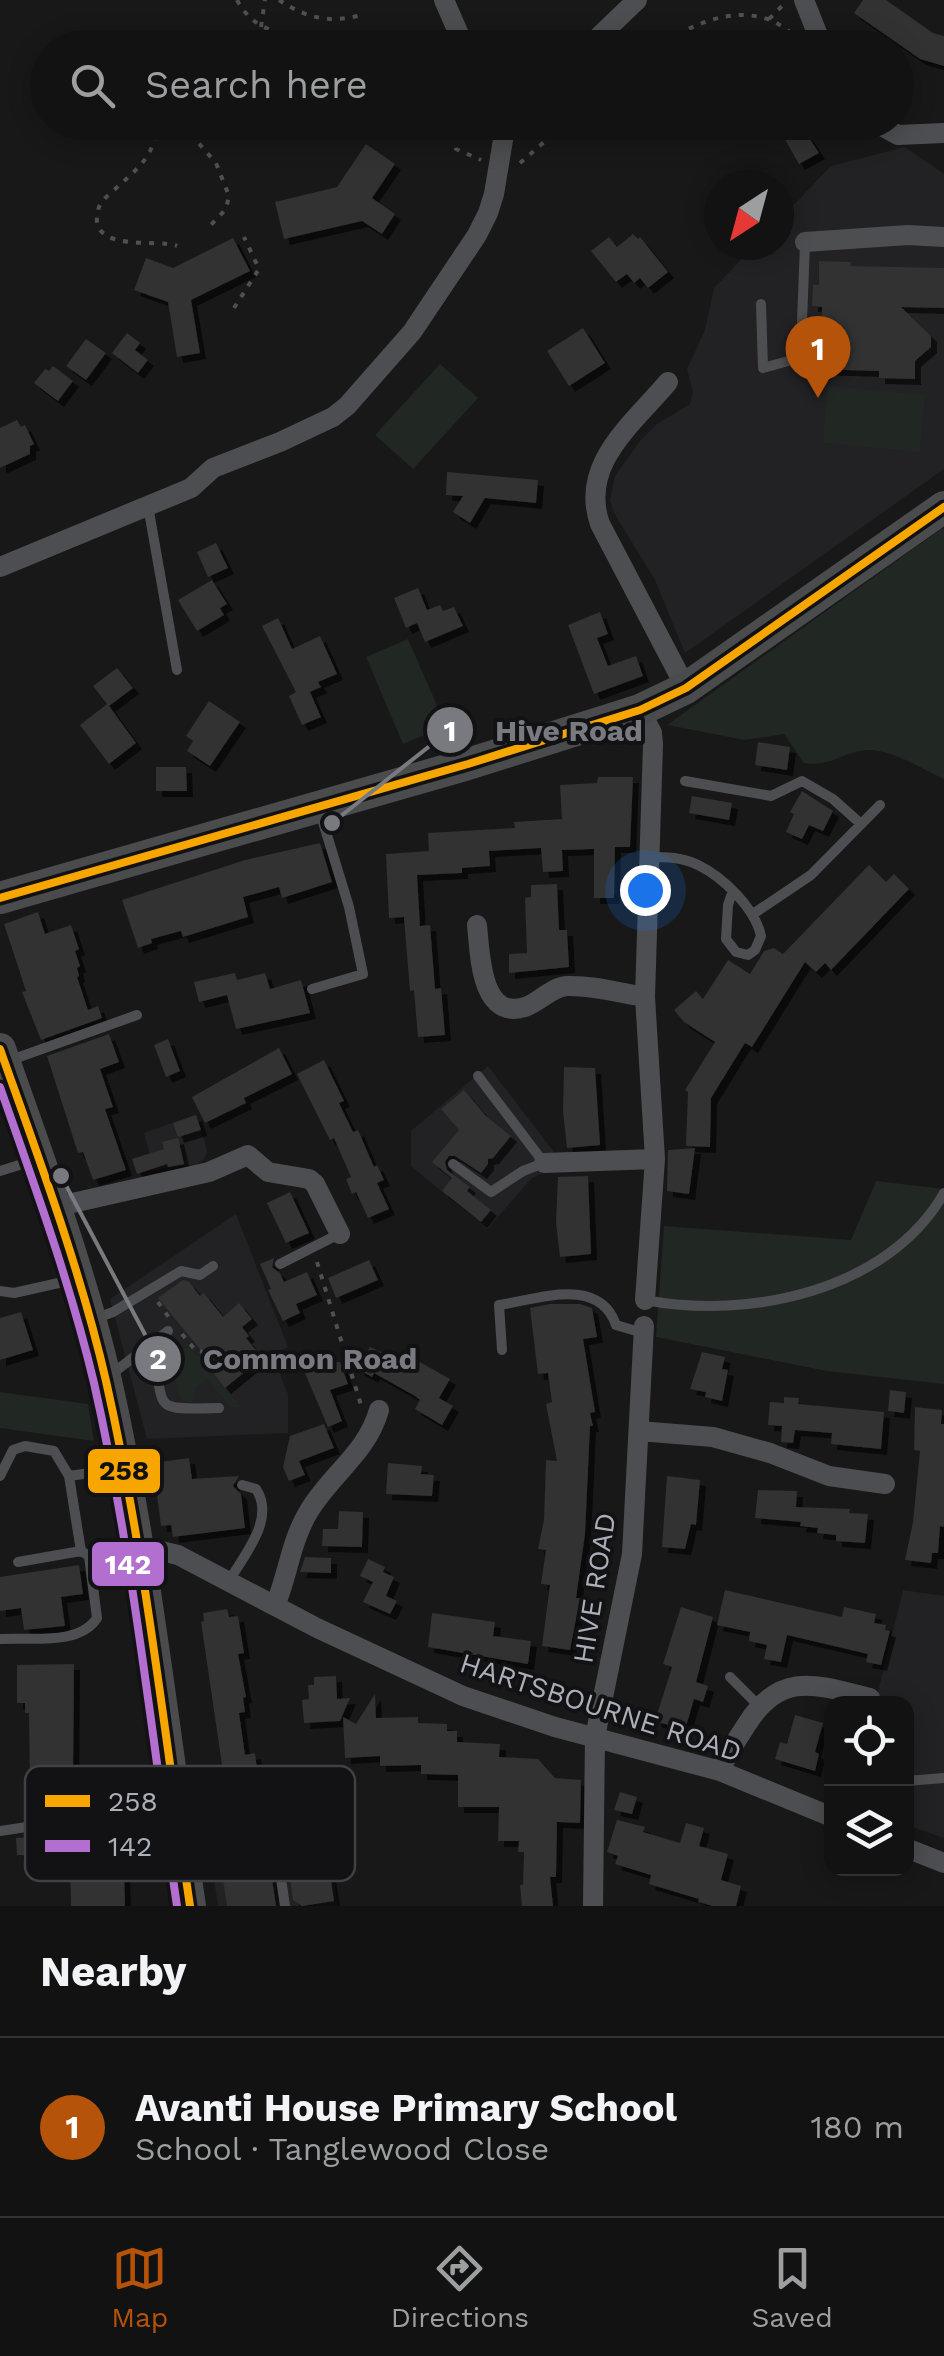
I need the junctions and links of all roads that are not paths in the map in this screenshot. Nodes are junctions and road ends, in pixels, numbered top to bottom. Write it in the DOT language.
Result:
graph roads {
  1 [pos="444,0"];
  2 [pos="637,0"];
  3 [pos="804,0"];
  4 [pos="457,30"];
  5 [pos="606,30"];
  6 [pos="811,30"];
  7 [pos="944,132"];
  8 [pos="914,134"];
  9 [pos="502,140"];
  10 [pos="944,237"];
  11 [pos="805,242"];
  12 [pos="761,304"];
  13 [pos="668,382"];
  14 [pos="148,506"];
  15 [pos="944,507"];
  16 [pos="0,567"];
  17 [pos="178,670"];
  18 [pos="686,688"];
  19 [pos="640,710"];
  20 [pos="685,781"];
  21 [pos="880,805"];
  22 [pos="318,807"];
  23 [pos="861,824"];
  24 [pos="649,857"];
  25 [pos="732,893"];
  26 [pos="0,898"];
  27 [pos="753,914"];
  28 [pos="477,925"];
  29 [pos="312,988"];
  30 [pos="645,997"];
  31 [pos="137,1015"];
  32 [pos="2,1056"];
  33 [pos="478,1076"];
  34 [pos="655,1158"];
  35 [pos="38,1159"];
  36 [pos="544,1163"];
  37 [pos="453,1164"];
  38 [pos="0,1171"];
  39 [pos="944,1192"];
  40 [pos="55,1207"];
  41 [pos="340,1234"];
  42 [pos="280,1264"];
  43 [pos="213,1266"];
  44 [pos="77,1279"];
  45 [pos="0,1291"];
  46 [pos="645,1300"];
  47 [pos="88,1321"];
  48 [pos="644,1330"];
  49 [pos="168,1331"];
  50 [pos="147,1347"];
  51 [pos="502,1350"];
  52 [pos="105,1378"];
  53 [pos="220,1408"];
  54 [pos="377,1418"];
  55 [pos="639,1431"];
  56 [pos="124,1468"];
  57 [pos="0,1476"];
  58 [pos="70,1476"];
  59 [pos="885,1484"];
  60 [pos="242,1485"];
  61 [pos="80,1551"];
  62 [pos="139,1554"];
  63 [pos="18,1562"];
  64 [pos="229,1582"];
  65 [pos="275,1606"];
  66 [pos="0,1639"];
  67 [pos="730,1677"];
  68 [pos="862,1696"];
  69 [pos="758,1706"];
  70 [pos="594,1738"];
  71 [pos="169,1766"];
  72 [pos="720,1771"];
  73 [pos="944,1778"];
  74 [pos="914,1780"];
  75 [pos="824,1814"];
  76 [pos="25,1827"];
  77 [pos="0,1830"];
  78 [pos="914,1851"];
  79 [pos="944,1862"];
  80 [pos="186,1881"];
  81 [pos="281,1881"];
  82 [pos="190,1906"];
  83 [pos="285,1906"];
  84 [pos="593,1906"];
  1 -- 4 [label="street"];
  2 -- 5 [label="street"];
  3 -- 6 [label="street"];
  7 -- 8 [label="street"];
  9 -- 14 [label="street"];
  10 -- 11 [label="street"];
  11 -- 12 [label="lane"];
  13 -- 18 [label="street"];
  14 -- 16 [label="street"];
  14 -- 17 [label="lane"];
  15 -- 18 [label="main road"];
  18 -- 19 [label="main road"];
  19 -- 22 [label="main road"];
  19 -- 24 [label="street"];
  20 -- 23 [label="lane"];
  21 -- 23 [label="lane"];
  22 -- 26 [label="main road"];
  22 -- 29 [label="lane"];
  23 -- 27 [label="lane"];
  24 -- 25 [label="lane"];
  24 -- 30 [label="street"];
  25 -- 27 [label="lane"];
  25 -- 27 [label="lane"];
  28 -- 30 [label="street"];
  30 -- 34 [label="street"];
  31 -- 32 [label="lane"];
  32 -- 35 [label="main road"];
  33 -- 36 [label="lane"];
  34 -- 36 [label="street"];
  34 -- 46 [label="street"];
  35 -- 38 [label="lane"];
  35 -- 40 [label="main road"];
  36 -- 37 [label="lane"];
  39 -- 46 [label="lane"];
  40 -- 41 [label="street"];
  40 -- 44 [label="main road"];
  41 -- 42 [label="lane"];
  43 -- 47 [label="lane"];
  44 -- 45 [label="lane"];
  44 -- 47 [label="main road"];
  47 -- 52 [label="main road"];
  48 -- 51 [label="lane"];
  48 -- 55 [label="street, HIVE ROAD"];
  49 -- 50 [label="lane"];
  50 -- 52 [label="lane"];
  50 -- 53 [label="lane"];
  52 -- 56 [label="main road"];
  54 -- 65 [label="street"];
  55 -- 59 [label="street"];
  55 -- 70 [label="street, HIVE ROAD"];
  56 -- 58 [label="lane"];
  56 -- 62 [label="main road"];
  57 -- 58 [label="lane"];
  58 -- 61 [label="lane"];
  60 -- 64 [label="lane"];
  61 -- 63 [label="lane"];
  61 -- 66 [label="lane"];
  62 -- 64 [label="street, HARTSBOURNE ROAD"];
  62 -- 71 [label="main road"];
  64 -- 65 [label="street, HARTSBOURNE ROAD"];
  65 -- 70 [label="street, HARTSBOURNE ROAD"];
  67 -- 69 [label="lane"];
  68 -- 69 [label="street"];
  69 -- 72 [label="street"];
  70 -- 72 [label="street, HARTSBOURNE ROAD"];
  70 -- 84 [label="street, HIVE ROAD"];
  72 -- 75 [label="street, HARTSBOURNE ROAD"];
  73 -- 74 [label="lane"];
  76 -- 77 [label="lane"];
  78 -- 79 [label="street"];
  80 -- 82 [label="main road"];
  81 -- 83 [label="lane"];
}
